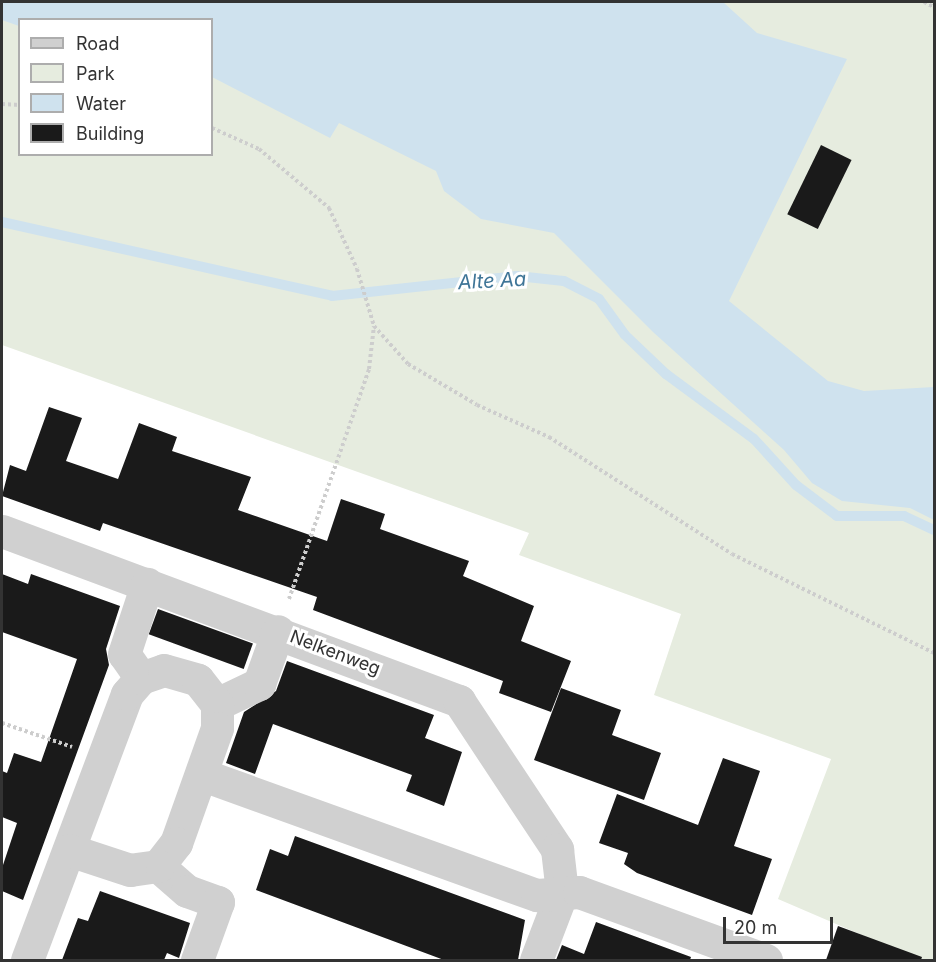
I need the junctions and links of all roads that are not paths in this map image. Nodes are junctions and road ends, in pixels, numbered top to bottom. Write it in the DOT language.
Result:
graph roads {
  1 [pos="2,531"];
  2 [pos="147,584"];
  3 [pos="278,631"];
  4 [pos="141,678"];
  5 [pos="217,704"];
  6 [pos="202,775"];
  7 [pos="69,850"];
  8 [pos="158,866"];
  9 [pos="562,892"];
  10 [pos="27,960"];
  11 [pos="197,960"];
  12 [pos="536,960"];
  13 [pos="766,960"];
  1 -- 2 [label="street, Nelkenweg"];
  2 -- 3 [label="street, Nelkenweg"];
  2 -- 4 [label="street"];
  3 -- 5 [label="street"];
  3 -- 9 [label="street, Nelkenweg"];
  4 -- 5 [label="street"];
  4 -- 7 [label="street"];
  5 -- 6 [label="street"];
  6 -- 8 [label="street"];
  6 -- 9 [label="street"];
  7 -- 8 [label="street"];
  7 -- 10 [label="street"];
  8 -- 11 [label="street"];
  9 -- 12 [label="street"];
  9 -- 13 [label="street"];
}
